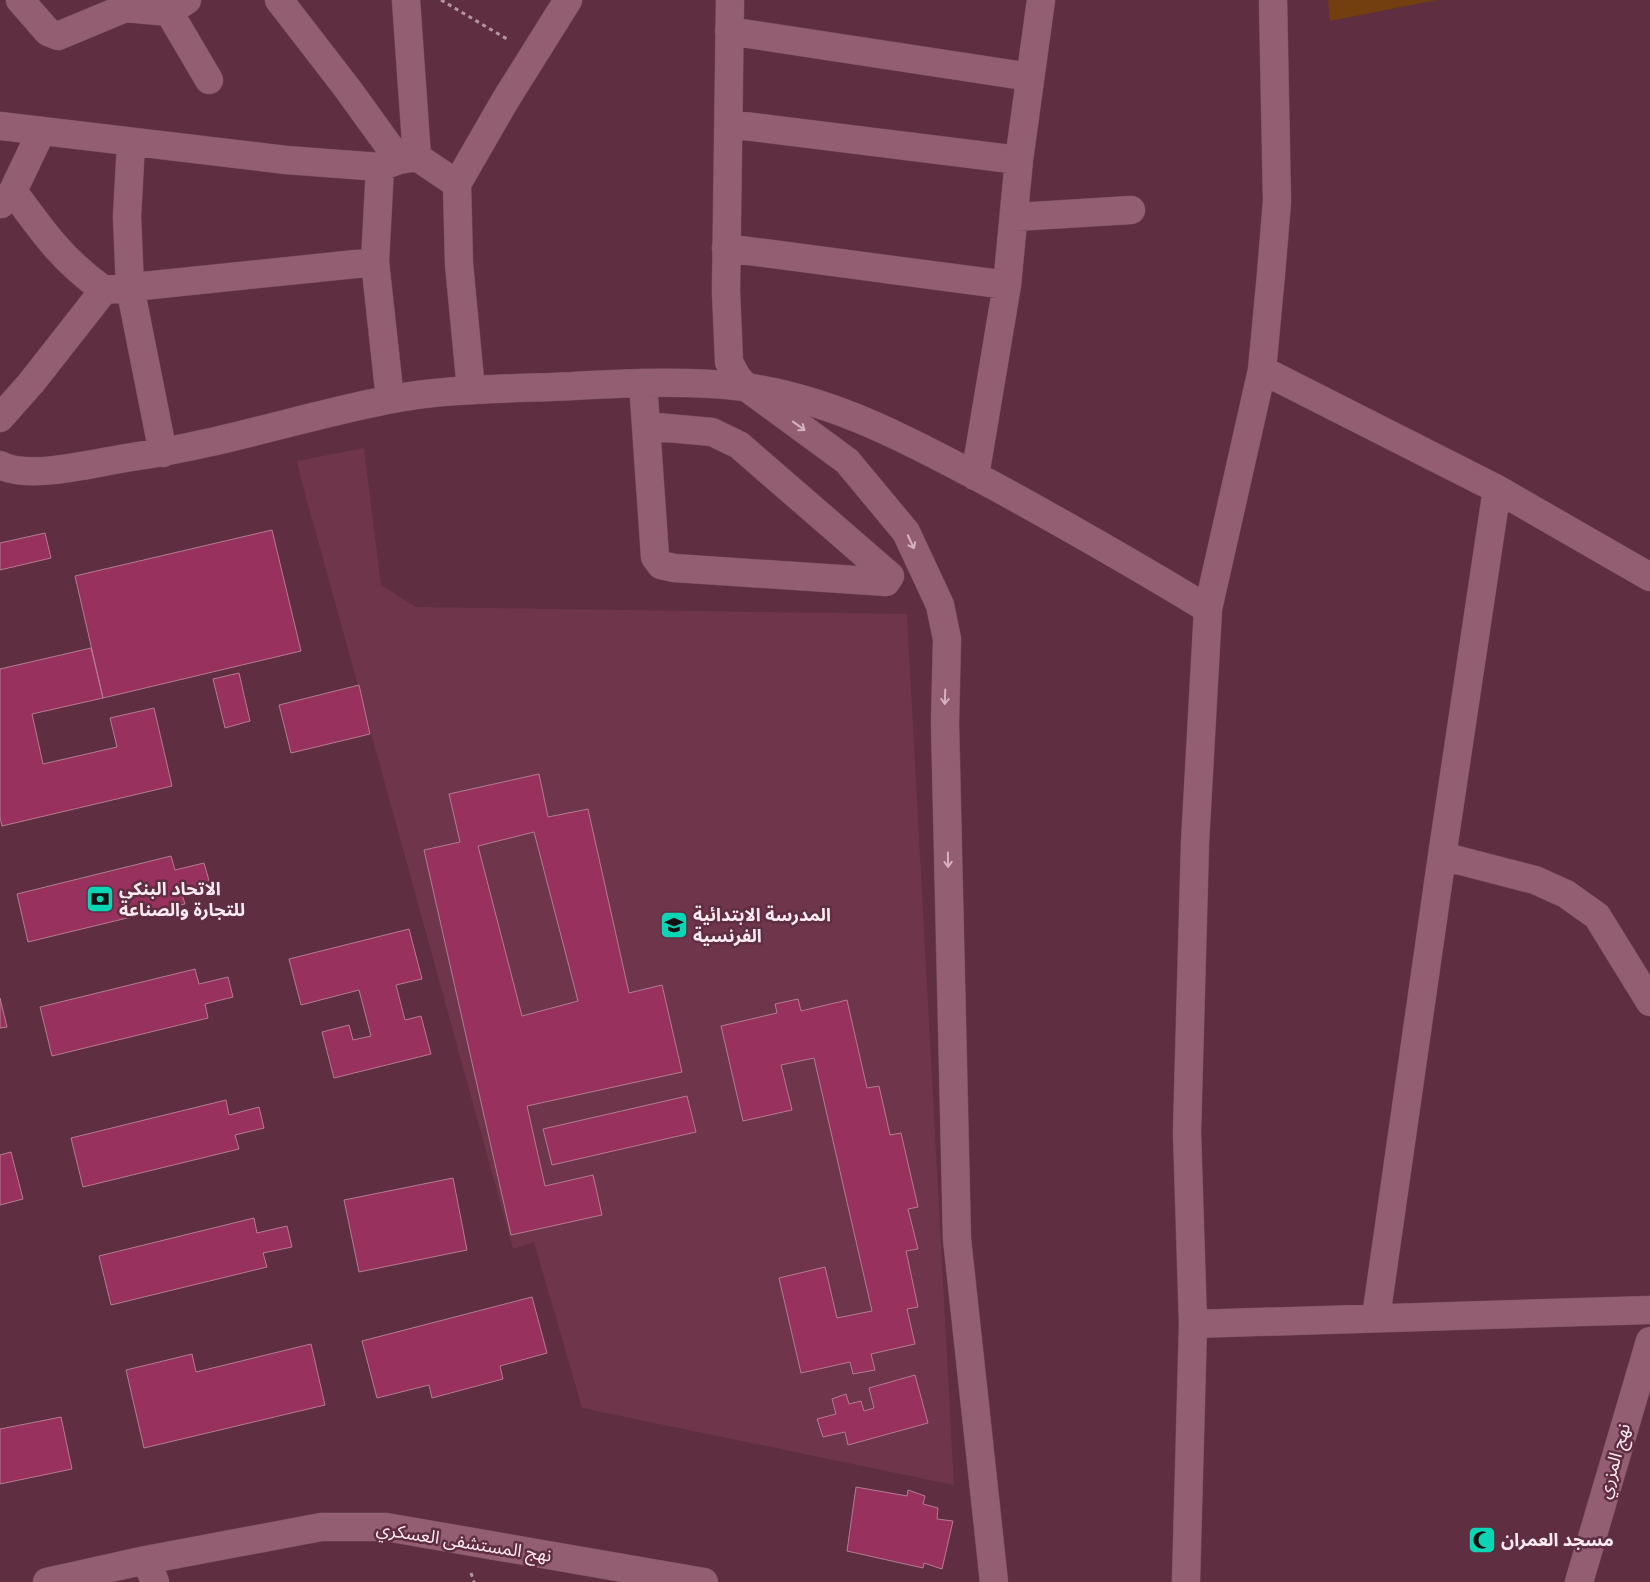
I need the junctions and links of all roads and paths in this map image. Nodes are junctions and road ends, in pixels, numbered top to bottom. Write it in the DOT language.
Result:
graph roads {
  1 [pos="20,0"];
  2 [pos="279,0"];
  3 [pos="406,0"];
  4 [pos="441,0"];
  5 [pos="568,0"];
  6 [pos="730,0"];
  7 [pos="1041,0"];
  8 [pos="1273,0"];
  9 [pos="124,4"];
  10 [pos="178,6"];
  11 [pos="729,31"];
  12 [pos="533,55"];
  13 [pos="1030,77"];
  14 [pos="209,80"];
  15 [pos="729,124"];
  16 [pos="0,126"];
  17 [pos="41,132"];
  18 [pos="131,143"];
  19 [pos="1019,160"];
  20 [pos="399,161"];
  21 [pos="458,184"];
  22 [pos="7,198"];
  23 [pos="1131,210"];
  24 [pos="1015,217"];
  25 [pos="726,248"];
  26 [pos="375,262"];
  27 [pos="1007,285"];
  28 [pos="117,288"];
  29 [pos="1262,370"];
  30 [pos="643,383"];
  31 [pos="746,387"];
  32 [pos="470,390"];
  33 [pos="390,399"];
  34 [pos="0,418"];
  35 [pos="646,426"];
  36 [pos="163,453"];
  37 [pos="2,470"];
  38 [pos="975,476"];
  39 [pos="1498,489"];
  40 [pos="1650,577"];
  41 [pos="1208,609"];
  42 [pos="1442,856"];
  43 [pos="1650,1002"];
  44 [pos="1650,1310"];
  45 [pos="1376,1317"];
  46 [pos="1193,1324"];
  47 [pos="1650,1341"];
  48 [pos="151,1571"];
  49 [pos="46,1582"];
  50 [pos="704,1582"];
  51 [pos="994,1582"];
  52 [pos="1186,1582"];
  53 [pos="1579,1582"];
  1 -- 9 [label="street"];
  2 -- 20 [label="street"];
  3 -- 20 [label="street"];
  4 -- 12 [label="path"];
  5 -- 12 [label="street"];
  6 -- 11 [label="street"];
  7 -- 13 [label="street"];
  8 -- 29 [label="street"];
  9 -- 10 [label="street"];
  10 -- 14 [label="street"];
  11 -- 13 [label="street"];
  11 -- 15 [label="street"];
  12 -- 21 [label="street"];
  13 -- 19 [label="street"];
  15 -- 19 [label="street"];
  15 -- 25 [label="street"];
  16 -- 17 [label="street"];
  17 -- 18 [label="street"];
  17 -- 22 [label="street"];
  18 -- 20 [label="street"];
  18 -- 28 [label="street"];
  19 -- 24 [label="street"];
  20 -- 21 [label="street"];
  20 -- 26 [label="street"];
  21 -- 32 [label="street"];
  22 -- 28 [label="street"];
  23 -- 24 [label="street"];
  24 -- 27 [label="street"];
  25 -- 27 [label="street"];
  25 -- 31 [label="street"];
  26 -- 28 [label="street"];
  26 -- 33 [label="street"];
  27 -- 38 [label="street"];
  28 -- 34 [label="street"];
  28 -- 36 [label="street"];
  29 -- 39 [label="street"];
  29 -- 41 [label="street"];
  30 -- 31 [label="street"];
  30 -- 32 [label="street"];
  30 -- 35 [label="street"];
  31 -- 38 [label="street"];
  31 -- 51 [label="street, one-way"];
  32 -- 33 [label="street"];
  33 -- 36 [label="street"];
  35 -- 35 [label="street"];
  36 -- 37 [label="street"];
  38 -- 41 [label="street"];
  39 -- 40 [label="street"];
  39 -- 42 [label="street"];
  41 -- 46 [label="street"];
  42 -- 43 [label="street"];
  42 -- 45 [label="street"];
  44 -- 45 [label="street"];
  45 -- 46 [label="street"];
  46 -- 52 [label="street"];
  47 -- 53 [label="street, نهج المزري"];
  48 -- 49 [label="street, نهج المستشفى العسكري"];
  48 -- 50 [label="street, نهج المستشفى العسكري"];
}
